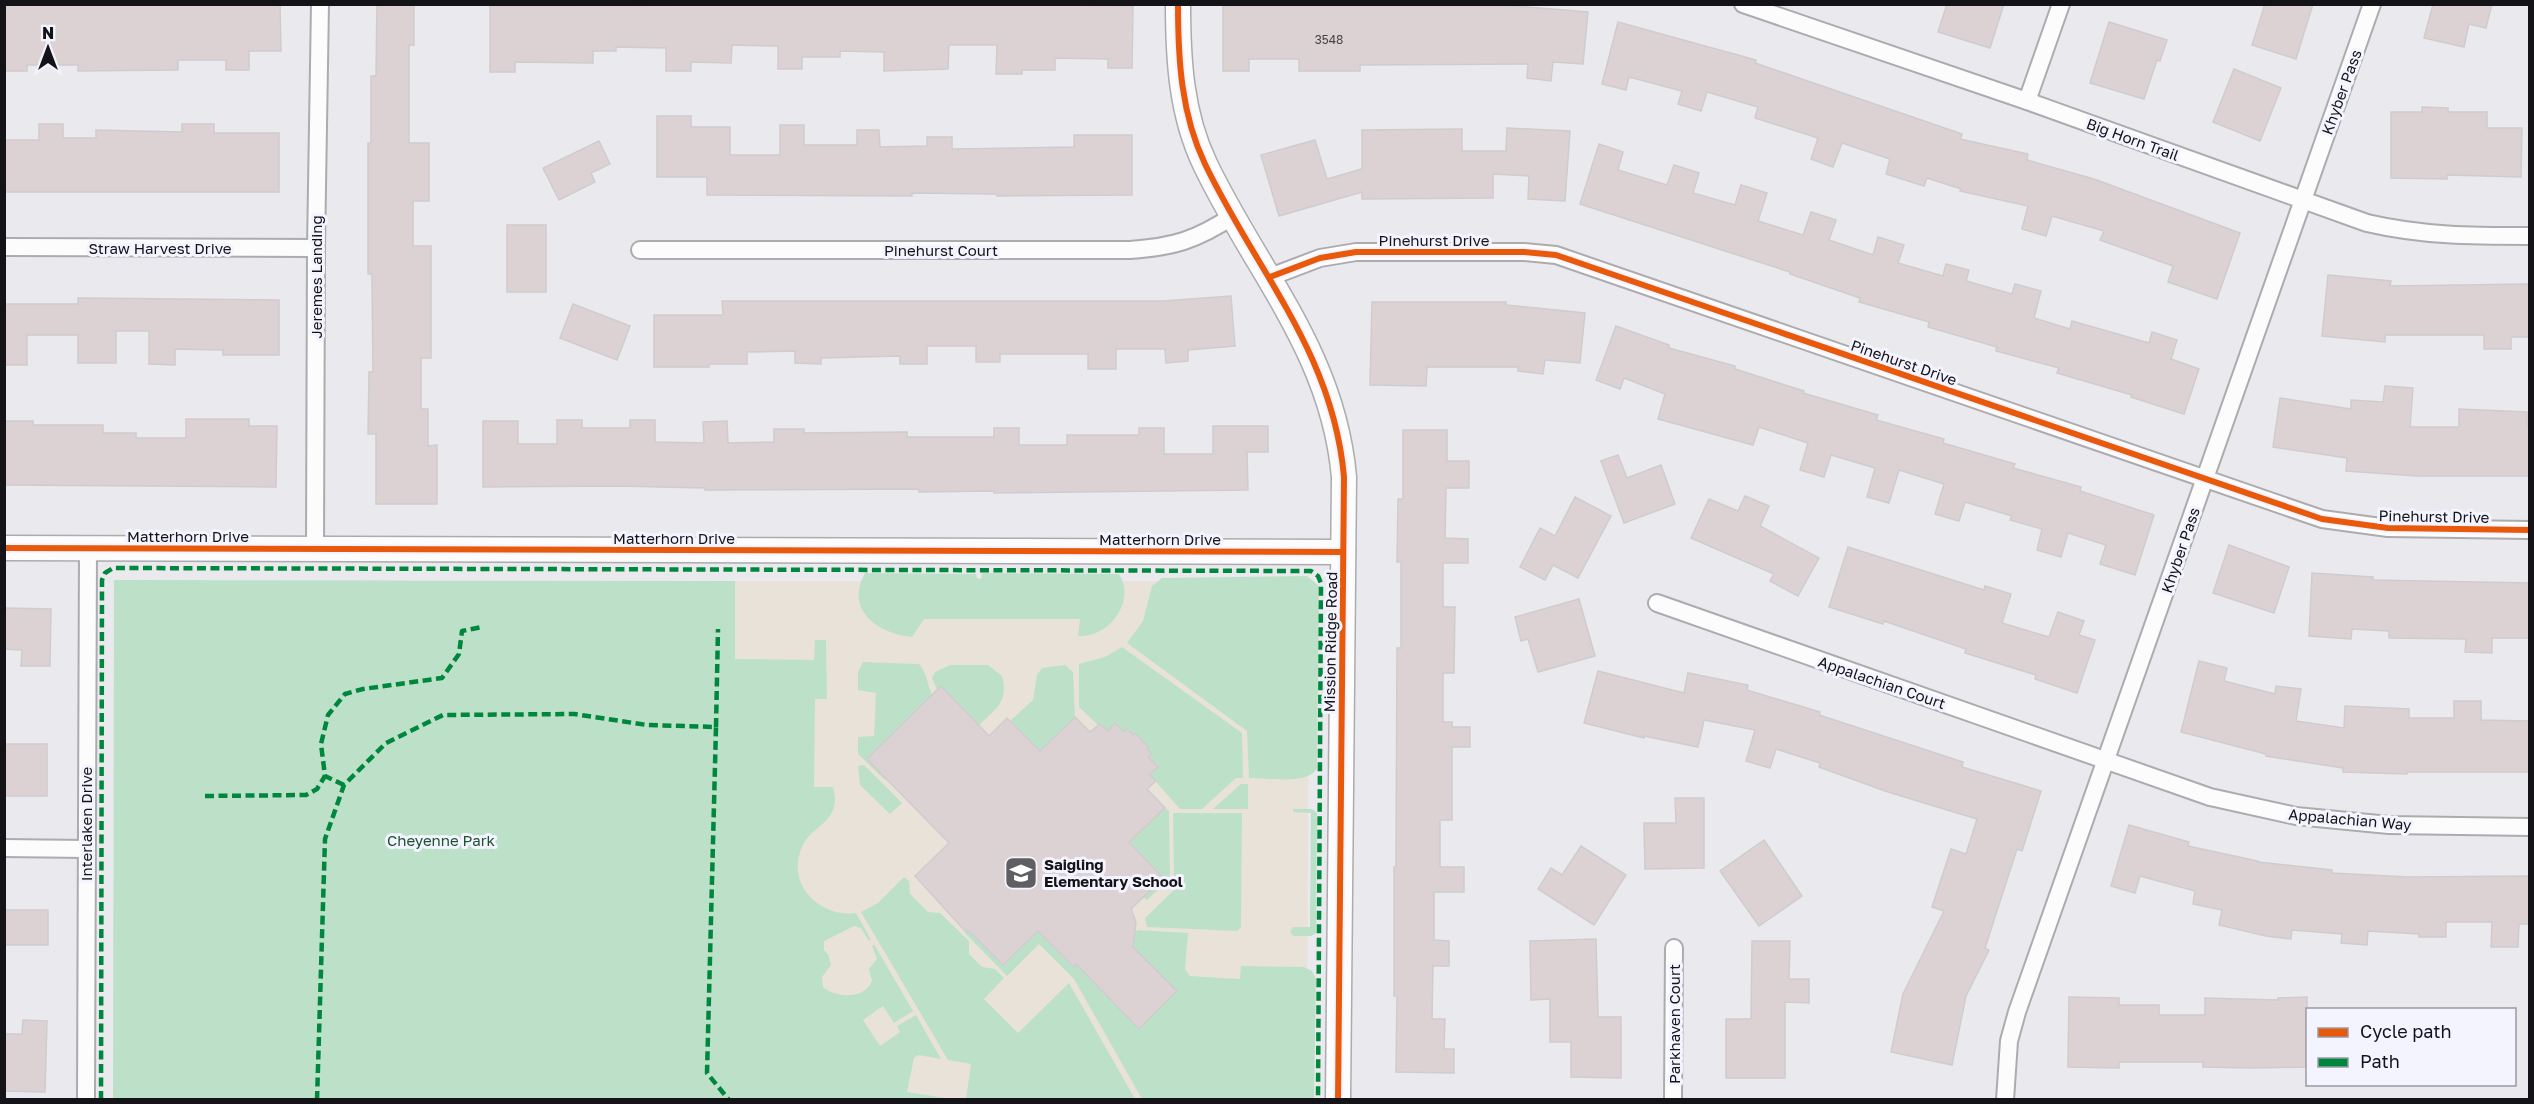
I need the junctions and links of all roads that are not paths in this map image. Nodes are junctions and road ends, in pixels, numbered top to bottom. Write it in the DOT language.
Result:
graph roads {
  1 [pos="320,4"];
  2 [pos="1178,4"];
  3 [pos="1743,4"];
  4 [pos="2061,4"];
  5 [pos="2372,4"];
  6 [pos="2027,101"];
  7 [pos="2302,201"];
  8 [pos="1233,216"];
  9 [pos="2529,236"];
  10 [pos="4,247"];
  11 [pos="316,248"];
  12 [pos="640,250"];
  13 [pos="1270,277"];
  14 [pos="2204,480"];
  15 [pos="2529,530"];
  16 [pos="4,548"];
  17 [pos="88,548"];
  18 [pos="315,549"];
  19 [pos="1343,552"];
  20 [pos="1657,603"];
  21 [pos="2107,762"];
  22 [pos="2529,826"];
  23 [pos="4,849"];
  24 [pos="86,849"];
  25 [pos="1674,948"];
  26 [pos="86,1100"];
  27 [pos="1338,1100"];
  28 [pos="1673,1100"];
  29 [pos="2005,1100"];
  1 -- 11 [label="street, Jeremes Landing"];
  2 -- 8 [label="street, Mission Ridge Road"];
  3 -- 6 [label="street, Big Horn Trail"];
  4 -- 6 [label="street"];
  5 -- 7 [label="street, Khyber Pass"];
  6 -- 7 [label="street, Big Horn Trail"];
  7 -- 9 [label="street, Big Horn Trail"];
  7 -- 14 [label="street, Khyber Pass"];
  8 -- 12 [label="street, Pinehurst Court"];
  8 -- 13 [label="street, Mission Ridge Road"];
  10 -- 11 [label="street, Straw Harvest Drive"];
  11 -- 18 [label="street, Jeremes Landing"];
  13 -- 14 [label="street, Pinehurst Drive"];
  13 -- 19 [label="street, Mission Ridge Road"];
  14 -- 15 [label="street, Pinehurst Drive"];
  14 -- 21 [label="street, Khyber Pass"];
  16 -- 17 [label="street, Matterhorn Drive"];
  17 -- 18 [label="street, Matterhorn Drive"];
  17 -- 24 [label="street, Interlaken Drive"];
  18 -- 19 [label="street, Matterhorn Drive"];
  19 -- 27 [label="street, Mission Ridge Road"];
  20 -- 21 [label="street, Appalachian Court"];
  21 -- 22 [label="street, Appalachian Way"];
  21 -- 29 [label="street, Khyber Pass"];
  23 -- 24 [label="street"];
  24 -- 26 [label="street, Interlaken Drive"];
  25 -- 28 [label="street, Parkhaven Court"];
}
